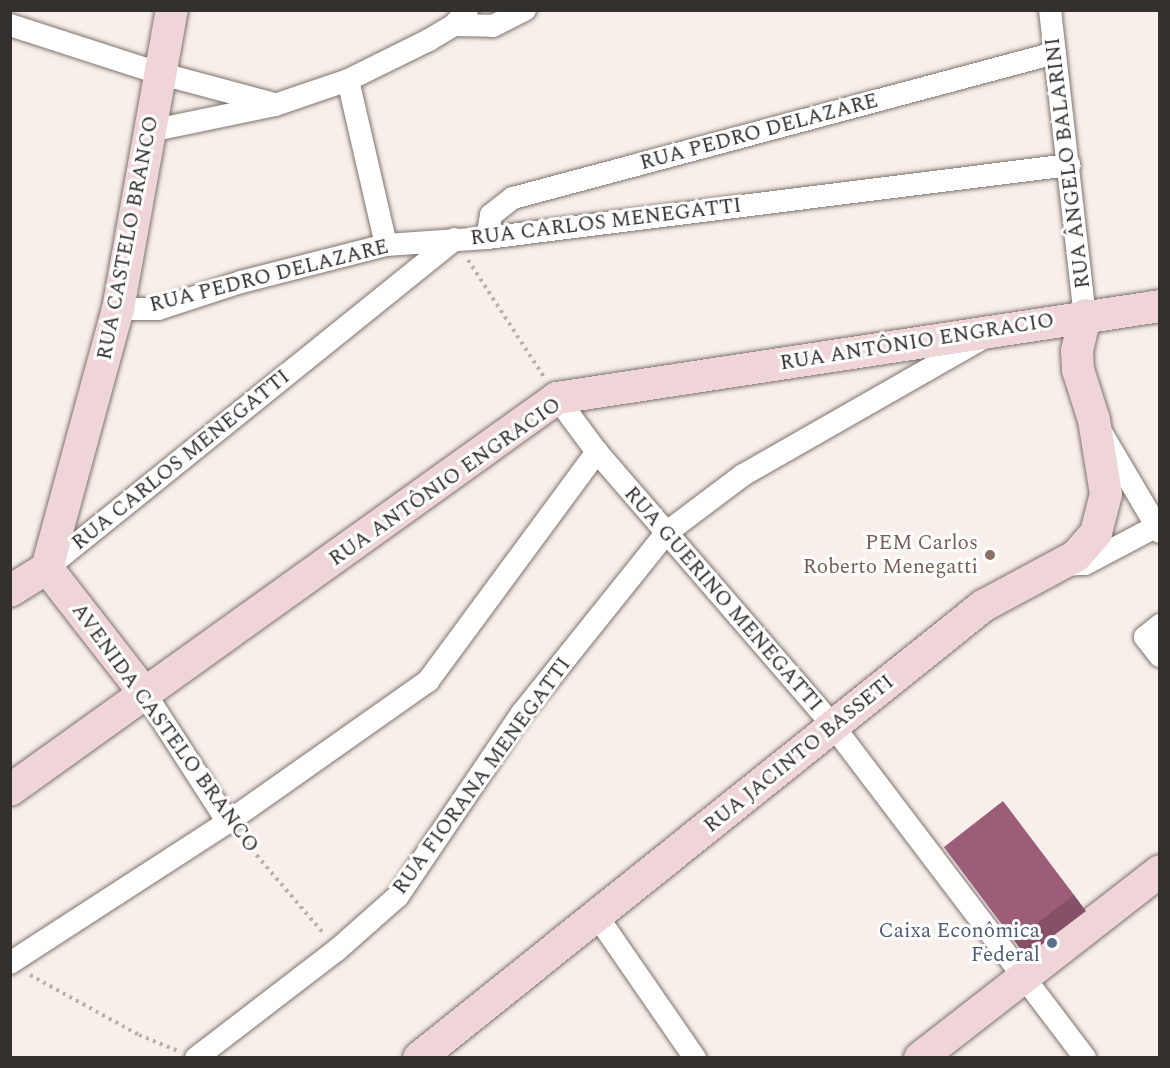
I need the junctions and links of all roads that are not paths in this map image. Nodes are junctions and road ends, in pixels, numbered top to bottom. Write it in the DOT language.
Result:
graph roads {
  1 [pos="172,10"];
  2 [pos="525,10"];
  3 [pos="1050,10"];
  4 [pos="461,18"];
  5 [pos="11,29"];
  6 [pos="1055,53"];
  7 [pos="162,74"];
  8 [pos="348,80"];
  9 [pos="275,105"];
  10 [pos="150,131"];
  11 [pos="1069,165"];
  12 [pos="487,238"];
  13 [pos="454,239"];
  14 [pos="386,245"];
  15 [pos="1160,306"];
  16 [pos="118,309"];
  17 [pos="1085,315"];
  18 [pos="997,330"];
  19 [pos="557,398"];
  20 [pos="1094,420"];
  21 [pos="597,452"];
  22 [pos="1158,529"];
  23 [pos="666,533"];
  24 [pos="1051,566"];
  25 [pos="47,568"];
  26 [pos="10,591"];
  27 [pos="1152,631"];
  28 [pos="1160,656"];
  29 [pos="146,695"];
  30 [pos="834,727"];
  31 [pos="10,790"];
  32 [pos="228,822"];
  33 [pos="1160,871"];
  34 [pos="597,916"];
  35 [pos="15,966"];
  36 [pos="1025,975"];
  37 [pos="189,1055"];
  38 [pos="419,1058"];
  39 [pos="695,1058"];
  40 [pos="920,1058"];
  41 [pos="1085,1058"];
  1 -- 7 [label="street, RUA CASTELO BRANCO"];
  2 -- 4 [label="street"];
  3 -- 6 [label="street, RUA ÂNGELO BALARINI"];
  4 -- 8 [label="street"];
  5 -- 7 [label="street"];
  6 -- 11 [label="street, RUA ÂNGELO BALARINI"];
  6 -- 12 [label="street, RUA PEDRO DELAZARE"];
  7 -- 9 [label="street"];
  7 -- 10 [label="street, RUA CASTELO BRANCO"];
  8 -- 9 [label="street"];
  8 -- 14 [label="street"];
  9 -- 10 [label="street"];
  10 -- 16 [label="street, RUA CASTELO BRANCO"];
  11 -- 12 [label="street, RUA CARLOS MENEGATTI"];
  11 -- 17 [label="street, RUA ÂNGELO BALARINI"];
  12 -- 13 [label="street, RUA CARLOS MENEGATTI"];
  13 -- 14 [label="street, RUA PEDRO DELAZARE"];
  13 -- 25 [label="street, RUA CARLOS MENEGATTI"];
  14 -- 16 [label="street, RUA PEDRO DELAZARE"];
  15 -- 17 [label="street, RUA ANTÔNIO ENGRACIO"];
  16 -- 25 [label="street, RUA CASTELO BRANCO"];
  17 -- 18 [label="street, RUA ANTÔNIO ENGRACIO"];
  17 -- 20 [label="street, RUA JACINTO BASSETI"];
  18 -- 19 [label="street, RUA ANTÔNIO ENGRACIO"];
  18 -- 23 [label="street, RUA FIORANA MENEGATTI"];
  19 -- 21 [label="street, RUA GUERINO MENEGATTI"];
  19 -- 29 [label="street, RUA ANTÔNIO ENGRACIO"];
  20 -- 22 [label="street"];
  20 -- 24 [label="street, RUA JACINTO BASSETI"];
  21 -- 23 [label="street, RUA GUERINO MENEGATTI"];
  21 -- 32 [label="street"];
  22 -- 24 [label="street"];
  23 -- 30 [label="street, RUA GUERINO MENEGATTI"];
  23 -- 37 [label="street, RUA FIORANA MENEGATTI"];
  24 -- 30 [label="street, RUA JACINTO BASSETI"];
  25 -- 26 [label="street, RUA CARLOS MENEGATTI"];
  25 -- 29 [label="street, AVENIDA CASTELO BRANCO"];
  27 -- 28 [label="street"];
  29 -- 31 [label="street, RUA ANTÔNIO ENGRACIO"];
  29 -- 32 [label="street, AVENIDA CASTELO BRANCO"];
  30 -- 34 [label="street, RUA JACINTO BASSETI"];
  30 -- 36 [label="street, RUA GUERINO MENEGATTI"];
  32 -- 35 [label="street"];
  33 -- 36 [label="street"];
  34 -- 38 [label="street, RUA JACINTO BASSETI"];
  34 -- 39 [label="street"];
  36 -- 40 [label="street"];
  36 -- 41 [label="street, RUA GUERINO MENEGATTI"];
}
